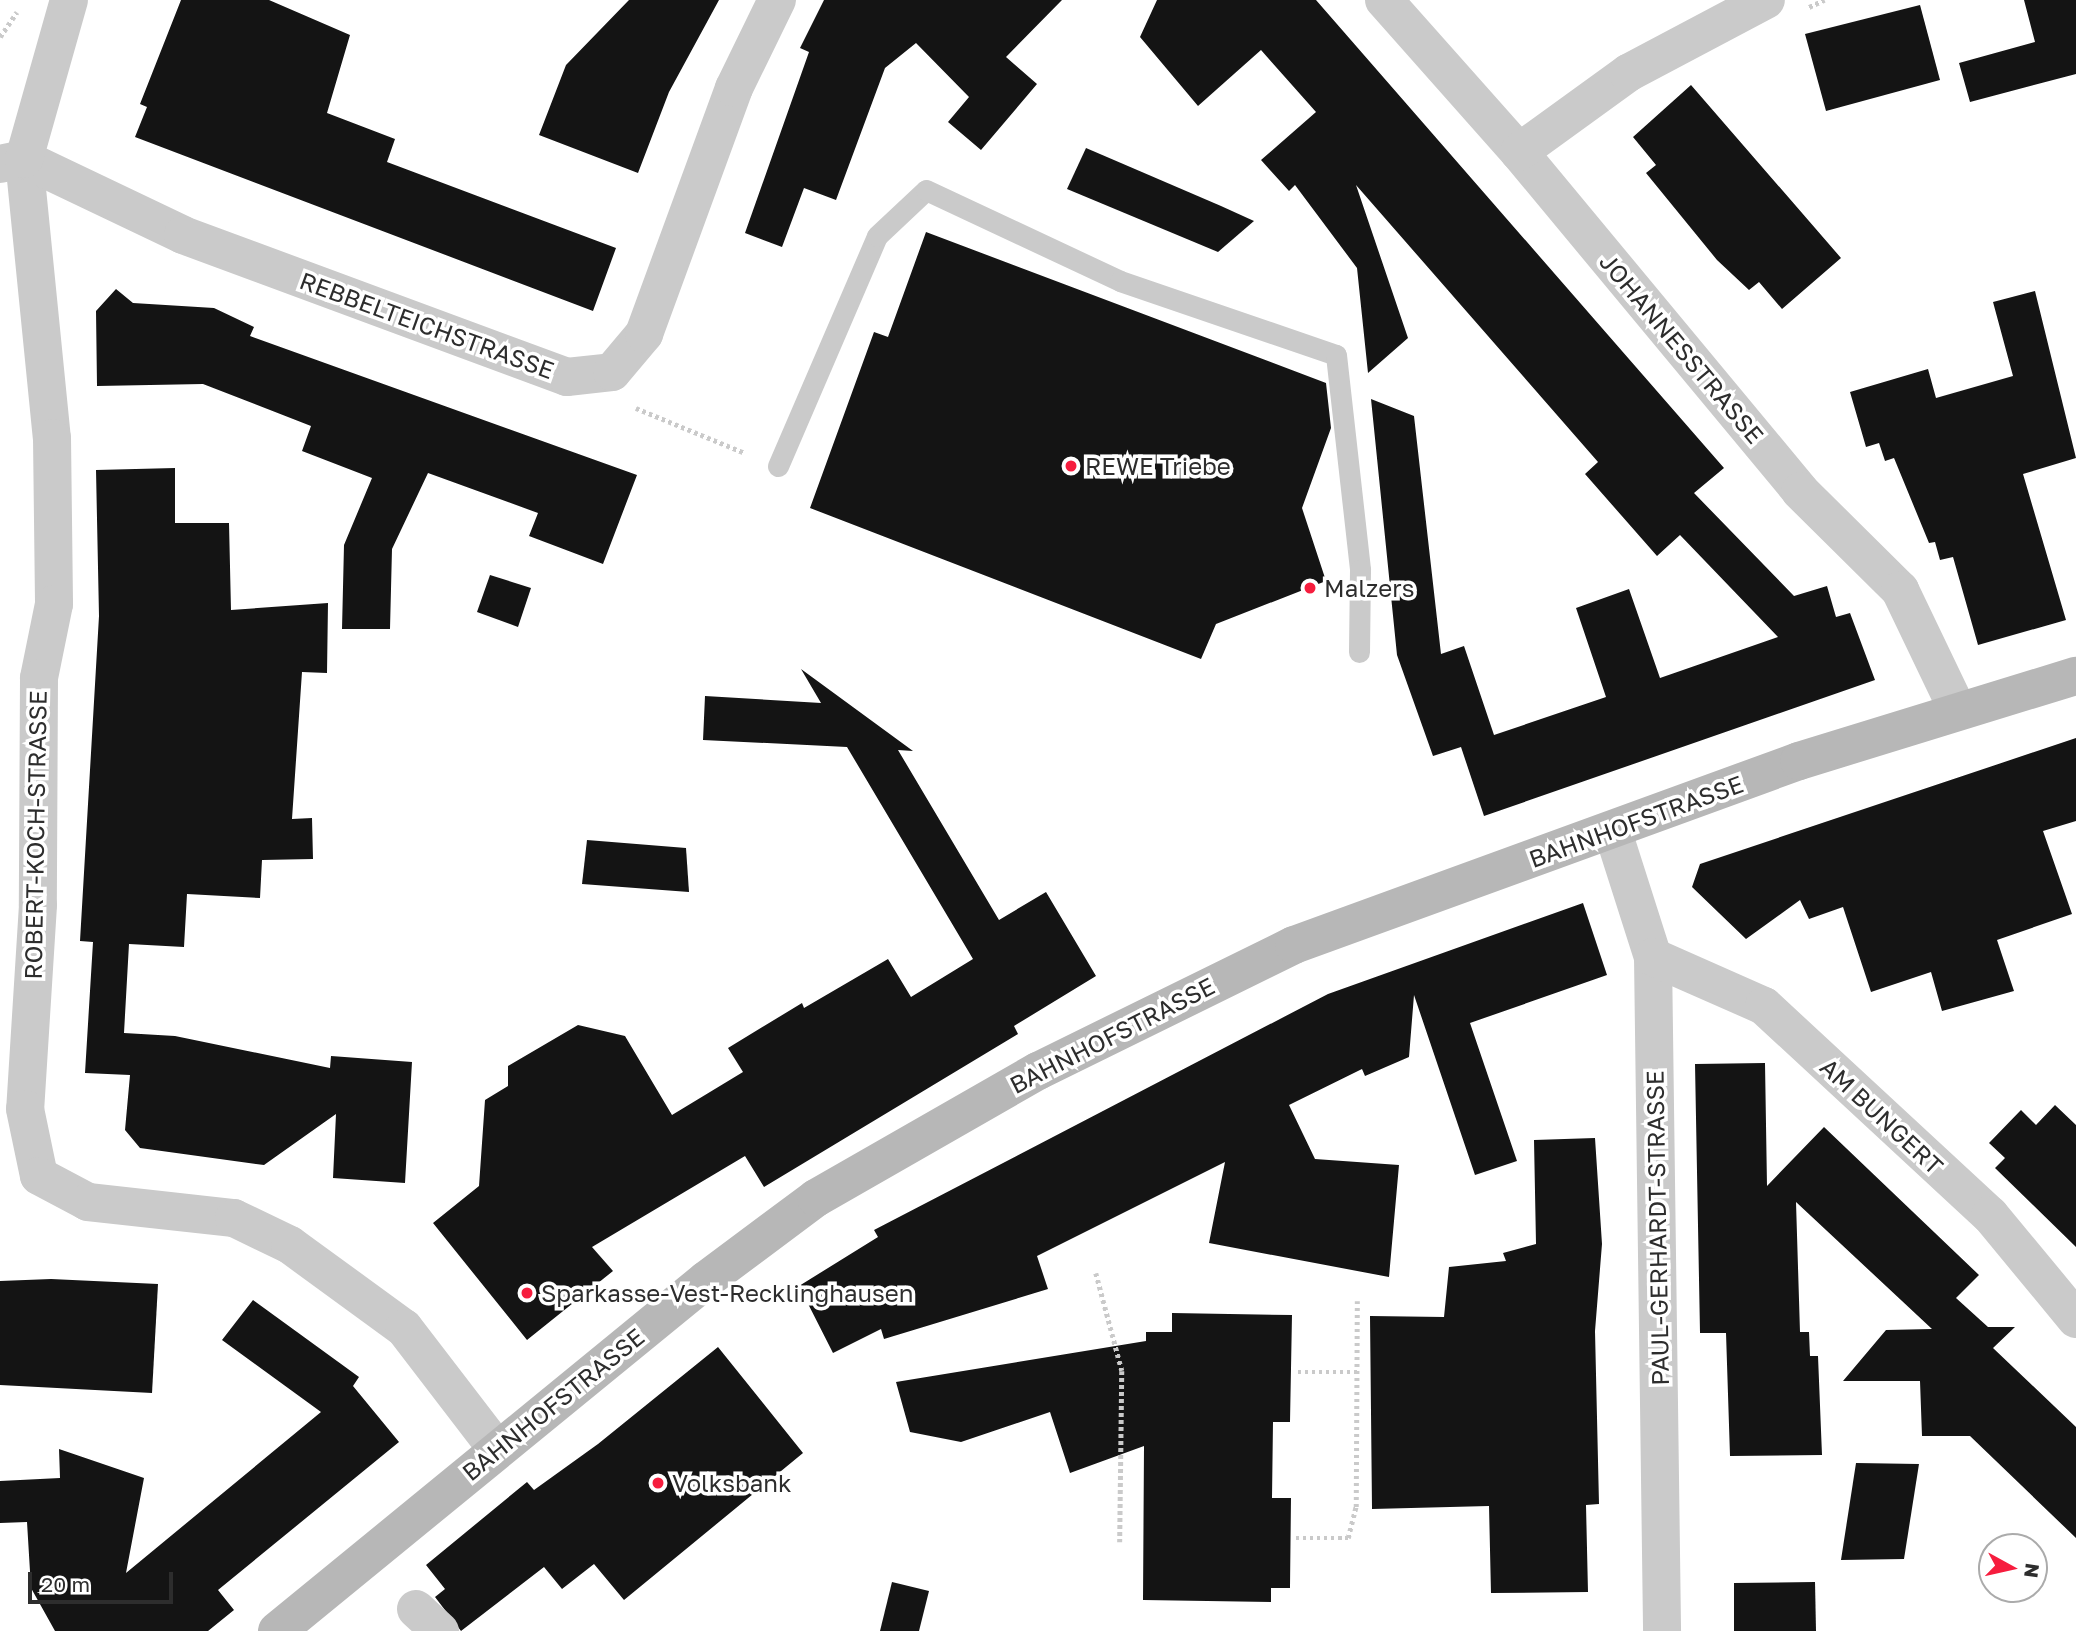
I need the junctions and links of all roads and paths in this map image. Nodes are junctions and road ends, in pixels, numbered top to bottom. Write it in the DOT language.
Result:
graph roads {
  1 [pos="69,0"];
  2 [pos="777,0"];
  3 [pos="1384,0"];
  4 [pos="1825,0"];
  5 [pos="25,2"];
  6 [pos="1783,6"];
  7 [pos="0,37"];
  8 [pos="1519,152"];
  9 [pos="12,162"];
  10 [pos="568,377"];
  11 [pos="778,466"];
  12 [pos="1359,652"];
  13 [pos="2076,676"];
  14 [pos="1956,709"];
  15 [pos="1613,832"];
  16 [pos="1653,957"];
  17 [pos="1096,1273"];
  18 [pos="1357,1301"];
  19 [pos="2076,1319"];
  20 [pos="1357,1372"];
  21 [pos="1298,1373"];
  22 [pos="496,1449"];
  23 [pos="1296,1538"];
  24 [pos="1119,1542"];
  25 [pos="277,1631"];
  26 [pos="1662,1631"];
  1 -- 9 [label="street"];
  2 -- 10 [label="street, REBBELTEICHSTRASSE"];
  3 -- 8 [label="street, JOHANNESSTRASSE"];
  4 -- 6 [label="path"];
  5 -- 7 [label="path"];
  6 -- 8 [label="street"];
  8 -- 14 [label="street, JOHANNESSTRASSE"];
  9 -- 10 [label="street, REBBELTEICHSTRASSE"];
  9 -- 22 [label="street, ROBERT-KOCH-STRASSE"];
  10 -- 11 [label="path"];
  11 -- 12 [label="lane"];
  13 -- 14 [label="street, BAHNHOFSTRASSE"];
  14 -- 15 [label="street, BAHNHOFSTRASSE"];
  15 -- 16 [label="street, PAUL-GERHARDT-STRASSE"];
  15 -- 22 [label="street, BAHNHOFSTRASSE"];
  16 -- 19 [label="street, AM BUNGERT"];
  16 -- 26 [label="street, PAUL-GERHARDT-STRASSE"];
  17 -- 24 [label="path"];
  18 -- 20 [label="path"];
  20 -- 21 [label="path"];
  20 -- 23 [label="path"];
  22 -- 25 [label="street, BAHNHOFSTRASSE"];
}
